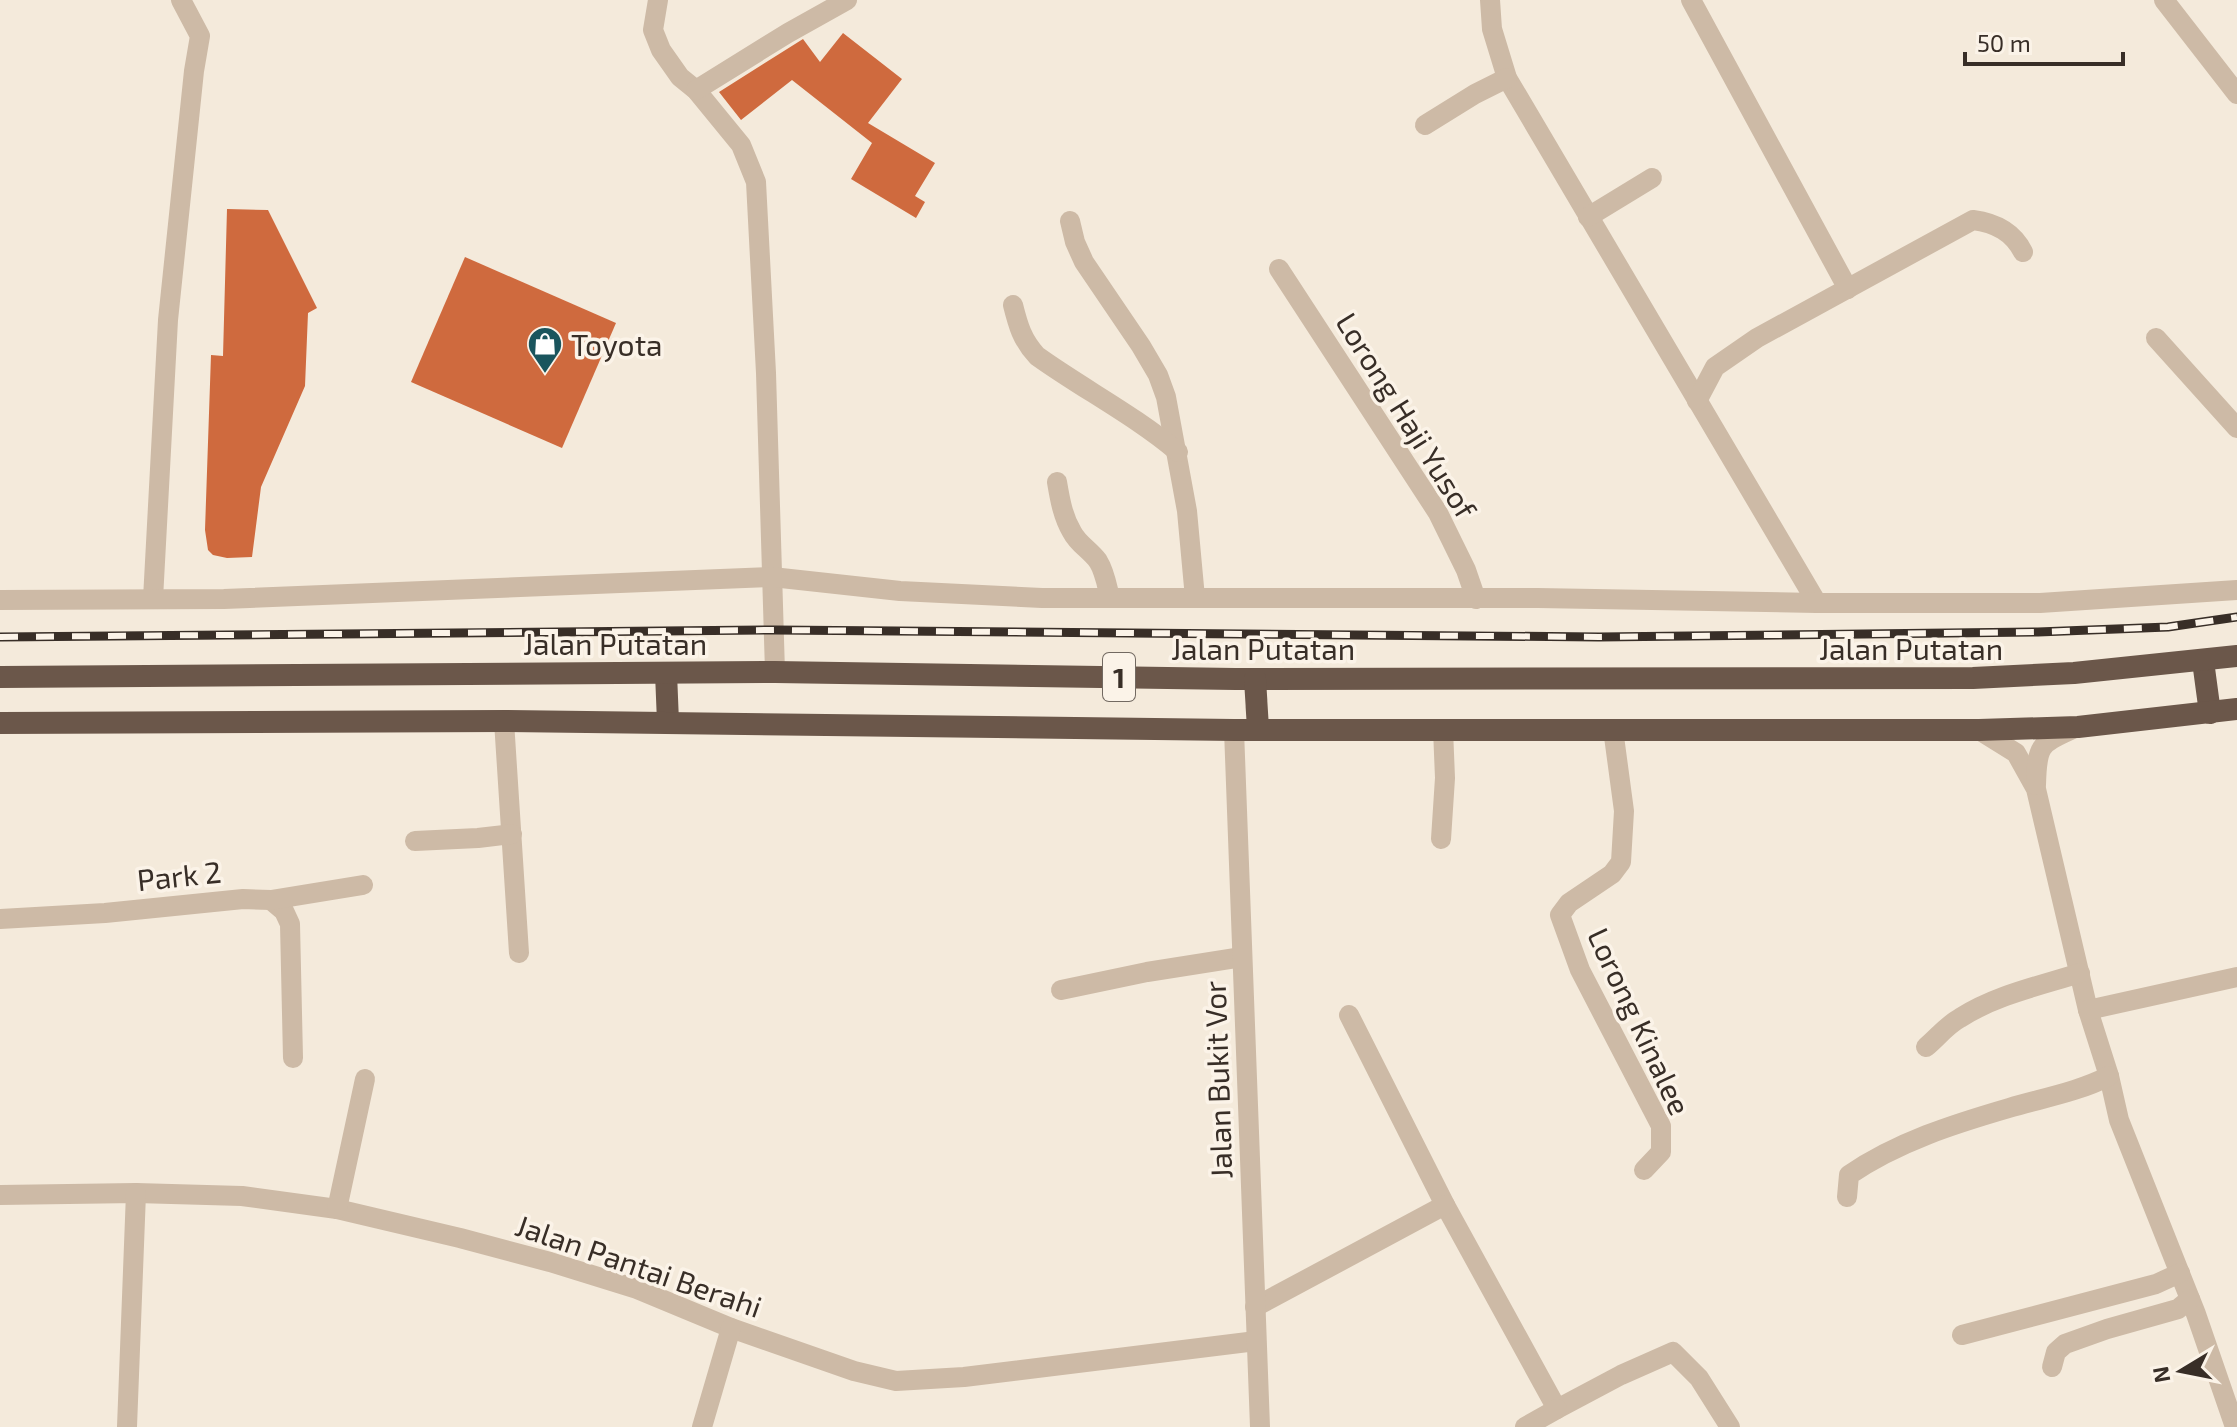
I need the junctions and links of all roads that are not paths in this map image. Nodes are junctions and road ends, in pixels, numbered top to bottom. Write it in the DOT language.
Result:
graph roads {
  1 [pos="181,0"];
  2 [pos="658,0"];
  3 [pos="847,0"];
  4 [pos="1490,0"];
  5 [pos="1691,0"];
  6 [pos="2164,0"];
  7 [pos="1507,78"];
  8 [pos="696,90"];
  9 [pos="2237,94"];
  10 [pos="1425,125"];
  11 [pos="1652,178"];
  12 [pos="1588,217"];
  13 [pos="1070,221"];
  14 [pos="2023,252"];
  15 [pos="1279,269"];
  16 [pos="1848,289"];
  17 [pos="1013,305"];
  18 [pos="2156,338"];
  19 [pos="1697,401"];
  20 [pos="2237,428"];
  21 [pos="1178,452"];
  22 [pos="1057,482"];
  23 [pos="772,577"];
  24 [pos="2237,590"];
  25 [pos="1110,598"];
  26 [pos="1195,598"];
  27 [pos="153,599"];
  28 [pos="1476,599"];
  29 [pos="0,600"];
  30 [pos="1817,603"];
  31 [pos="2237,656"];
  32 [pos="2203,661"];
  33 [pos="775,672"];
  34 [pos="666,673"];
  35 [pos="0,677"];
  36 [pos="1255,679"];
  37 [pos="2237,709"];
  38 [pos="2210,713"];
  39 [pos="504,721"];
  40 [pos="668,722"];
  41 [pos="0,723"];
  42 [pos="2078,727"];
  43 [pos="1258,729"];
  44 [pos="1443,729"];
  45 [pos="1613,729"];
  46 [pos="1234,730"];
  47 [pos="1979,730"];
  48 [pos="2036,789"];
  49 [pos="512,834"];
  50 [pos="1441,839"];
  51 [pos="415,841"];
  52 [pos="363,885"];
  53 [pos="271,900"];
  54 [pos="0,919"];
  55 [pos="519,953"];
  56 [pos="1242,957"];
  57 [pos="2080,973"];
  58 [pos="2237,977"];
  59 [pos="1061,990"];
  60 [pos="2088,1010"];
  61 [pos="1349,1015"];
  62 [pos="1926,1047"];
  63 [pos="293,1058"];
  64 [pos="2109,1076"];
  65 [pos="365,1079"];
  66 [pos="1644,1170"];
  67 [pos="136,1193"];
  68 [pos="0,1195"];
  69 [pos="1847,1197"];
  70 [pos="1445,1205"];
  71 [pos="337,1209"];
  72 [pos="2180,1273"];
  73 [pos="2190,1299"];
  74 [pos="1255,1307"];
  75 [pos="731,1328"];
  76 [pos="1962,1335"];
  77 [pos="1256,1341"];
  78 [pos="2052,1367"];
  79 [pos="1557,1409"];
  80 [pos="127,1427"];
  81 [pos="702,1427"];
  82 [pos="1260,1427"];
  83 [pos="1525,1427"];
  84 [pos="1730,1427"];
  85 [pos="2235,1427"];
  1 -- 27 [label="street"];
  2 -- 8 [label="street"];
  3 -- 8 [label="street"];
  4 -- 7 [label="street"];
  5 -- 16 [label="street"];
  6 -- 9 [label="street"];
  7 -- 10 [label="street"];
  7 -- 12 [label="street"];
  8 -- 23 [label="street"];
  11 -- 12 [label="street"];
  12 -- 19 [label="street"];
  13 -- 21 [label="street"];
  14 -- 16 [label="street"];
  15 -- 28 [label="street, Lorong Haji Yusof"];
  16 -- 19 [label="street"];
  17 -- 21 [label="street"];
  18 -- 20 [label="street"];
  19 -- 30 [label="street"];
  21 -- 26 [label="street"];
  22 -- 25 [label="street"];
  23 -- 25 [label="street"];
  23 -- 27 [label="street"];
  23 -- 33 [label="street"];
  24 -- 30 [label="street"];
  25 -- 26 [label="street"];
  26 -- 28 [label="street"];
  27 -- 29 [label="street"];
  28 -- 30 [label="street"];
  31 -- 32 [label="highway, Jalan Putatan / 1"];
  32 -- 36 [label="highway, Jalan Putatan / 1"];
  32 -- 38 [label="highway"];
  33 -- 34 [label="highway, Jalan Putatan / 1"];
  33 -- 36 [label="highway, Jalan Putatan / 1"];
  34 -- 35 [label="highway, Jalan Putatan / 1"];
  34 -- 40 [label="highway"];
  36 -- 43 [label="highway"];
  37 -- 38 [label="highway, 1"];
  38 -- 42 [label="highway, 1"];
  39 -- 40 [label="highway, 1"];
  39 -- 41 [label="highway, 1"];
  39 -- 49 [label="street"];
  40 -- 46 [label="highway, 1"];
  42 -- 47 [label="highway, 1"];
  42 -- 48 [label="street"];
  43 -- 44 [label="highway, 1"];
  43 -- 46 [label="highway, 1"];
  44 -- 45 [label="highway, 1"];
  44 -- 50 [label="street"];
  45 -- 47 [label="highway, 1"];
  45 -- 66 [label="street, Lorong Kinalee"];
  46 -- 56 [label="street, Jalan Bukit Vor"];
  47 -- 48 [label="street"];
  48 -- 57 [label="street"];
  49 -- 51 [label="street"];
  49 -- 55 [label="street"];
  52 -- 53 [label="street, Park 2"];
  53 -- 54 [label="street, Park 2"];
  53 -- 63 [label="street"];
  56 -- 59 [label="street"];
  56 -- 74 [label="street, Jalan Bukit Vor"];
  57 -- 60 [label="street"];
  57 -- 62 [label="street"];
  58 -- 60 [label="street"];
  60 -- 64 [label="street"];
  61 -- 70 [label="street"];
  64 -- 69 [label="street"];
  64 -- 72 [label="street"];
  65 -- 71 [label="street"];
  67 -- 68 [label="street, Jalan Pantai Berahi"];
  67 -- 71 [label="street, Jalan Pantai Berahi"];
  67 -- 80 [label="street"];
  70 -- 74 [label="street"];
  70 -- 79 [label="street"];
  71 -- 75 [label="street, Jalan Pantai Berahi"];
  72 -- 73 [label="street"];
  72 -- 76 [label="street"];
  73 -- 78 [label="street"];
  73 -- 85 [label="street"];
  74 -- 77 [label="street, Jalan Bukit Vor"];
  75 -- 77 [label="street, Jalan Pantai Berahi"];
  75 -- 81 [label="street"];
  77 -- 82 [label="street, Jalan Bukit Vor"];
  79 -- 83 [label="street"];
  79 -- 84 [label="street"];
}
